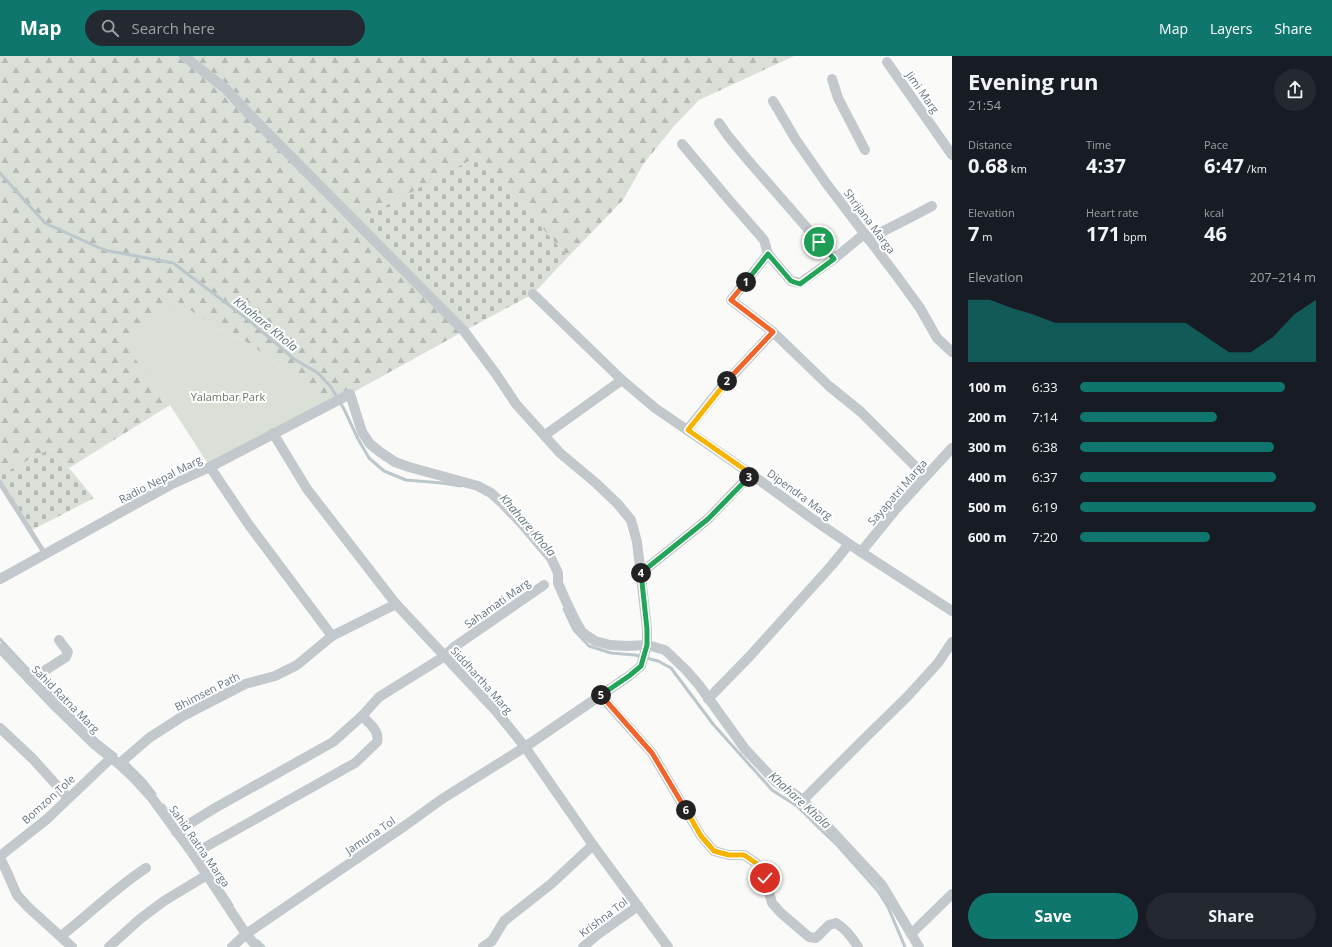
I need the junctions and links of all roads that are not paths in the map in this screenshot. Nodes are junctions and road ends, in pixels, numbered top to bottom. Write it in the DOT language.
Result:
graph roads {
  1 [pos="184,56"];
  2 [pos="887,62"];
  3 [pos="832,79"];
  4 [pos="773,101"];
  5 [pos="719,123"];
  6 [pos="682,144"];
  7 [pos="865,150"];
  8 [pos="952,155"];
  9 [pos="932,206"];
  10 [pos="866,236"];
  11 [pos="768,254"];
  12 [pos="834,259"];
  13 [pos="533,294"];
  14 [pos="773,332"];
  15 [pos="952,352"];
  16 [pos="622,380"];
  17 [pos="688,430"];
  18 [pos="273,434"];
  19 [pos="545,435"];
  20 [pos="952,448"];
  21 [pos="210,467"];
  22 [pos="751,474"];
  23 [pos="925,476"];
  24 [pos="0,483"];
  25 [pos="849,544"];
  26 [pos="861,552"];
  27 [pos="45,554"];
  28 [pos="641,573"];
  29 [pos="0,579"];
  30 [pos="544,585"];
  31 [pos="396,604"];
  32 [pos="952,611"];
  33 [pos="332,636"];
  34 [pos="60,640"];
  35 [pos="952,642"];
  36 [pos="0,648"];
  37 [pos="646,648"];
  38 [pos="445,656"];
  39 [pos="30,680"];
  40 [pos="601,696"];
  41 [pos="708,699"];
  42 [pos="362,716"];
  43 [pos="0,728"];
  44 [pos="525,747"];
  45 [pos="115,761"];
  46 [pos="68,798"];
  47 [pos="803,800"];
  48 [pos="176,832"];
  49 [pos="593,845"];
  50 [pos="193,854"];
  51 [pos="0,857"];
  52 [pos="146,868"];
  53 [pos="207,875"];
  54 [pos="952,894"];
  55 [pos="638,906"];
  56 [pos="246,934"];
  57 [pos="911,934"];
  58 [pos="61,936"];
  59 [pos="72,947"];
  60 [pos="109,947"];
  61 [pos="232,947"];
  62 [pos="257,947"];
  63 [pos="483,947"];
  64 [pos="583,947"];
  65 [pos="668,947"];
  66 [pos="858,947"];
  67 [pos="919,947"];
  1 -- 19 [label="street"];
  2 -- 8 [label="street, Jimi Marg"];
  3 -- 7 [label="street"];
  4 -- 10 [label="street, Shrijana Marga"];
  5 -- 12 [label="street"];
  6 -- 11 [label="street"];
  9 -- 10 [label="street"];
  10 -- 12 [label="street"];
  10 -- 15 [label="street, Shrijana Marga"];
  11 -- 12 [label="street"];
  11 -- 14 [label="street"];
  13 -- 16 [label="street, Dipendra Marg"];
  14 -- 17 [label="street"];
  14 -- 23 [label="street"];
  16 -- 17 [label="street, Dipendra Marg"];
  16 -- 19 [label="street"];
  17 -- 22 [label="street, Dipendra Marg"];
  18 -- 21 [label="street, Radio Nepal Marg"];
  18 -- 31 [label="street, Siddhartha Marg"];
  18 -- 37 [label="street, Radio Nepal Marg"];
  19 -- 28 [label="street"];
  20 -- 23 [label="street, Sayapatri Marga"];
  21 -- 27 [label="street, Radio Nepal Marg"];
  21 -- 33 [label="street"];
  22 -- 25 [label="street, Dipendra Marg"];
  22 -- 28 [label="street"];
  23 -- 26 [label="street, Sayapatri Marga"];
  24 -- 27 [label="lane"];
  25 -- 26 [label="street, Dipendra Marg"];
  25 -- 41 [label="street"];
  26 -- 32 [label="street, Dipendra Marg"];
  27 -- 29 [label="street, Radio Nepal Marg"];
  28 -- 37 [label="street"];
  30 -- 38 [label="street, Sahamati Marg"];
  31 -- 33 [label="street, Bhimsen Path"];
  31 -- 38 [label="street, Siddhartha Marg"];
  33 -- 45 [label="street, Bhimsen Path"];
  34 -- 39 [label="street"];
  35 -- 47 [label="street"];
  36 -- 39 [label="street, Sahid Ratna Marg"];
  37 -- 40 [label="street, Jamuna Tol"];
  37 -- 41 [label="street"];
  38 -- 42 [label="street, Sahamati Marg"];
  38 -- 44 [label="street, Siddhartha Marg"];
  39 -- 45 [label="street, Sahid Ratna Marg"];
  40 -- 44 [label="street, Jamuna Tol"];
  40 -- 66 [label="street"];
  41 -- 47 [label="street"];
  42 -- 48 [label="street, Sahamati Marg"];
  42 -- 50 [label="street"];
  43 -- 46 [label="street"];
  44 -- 49 [label="street, Siddhartha Marg"];
  44 -- 56 [label="street, Jamuna Tol"];
  45 -- 46 [label="street, Bomzon Tole"];
  45 -- 48 [label="street, Sahid Ratna Marga"];
  46 -- 51 [label="street, Bomzon Tole"];
  47 -- 57 [label="street"];
  48 -- 50 [label="street, Sahid Ratna Marga"];
  49 -- 55 [label="street, Siddhartha Marg"];
  49 -- 63 [label="street"];
  50 -- 53 [label="street, Sahid Ratna Marga"];
  51 -- 58 [label="street"];
  52 -- 58 [label="street"];
  53 -- 56 [label="street, Sahid Ratna Marga"];
  53 -- 60 [label="street"];
  54 -- 57 [label="street"];
  55 -- 64 [label="street, Krishna Tol"];
  55 -- 65 [label="street, Siddhartha Marg"];
  56 -- 61 [label="street, Jamuna Tol"];
  56 -- 62 [label="street, Sahid Ratna Marga"];
  57 -- 67 [label="street"];
  58 -- 59 [label="street"];
}
